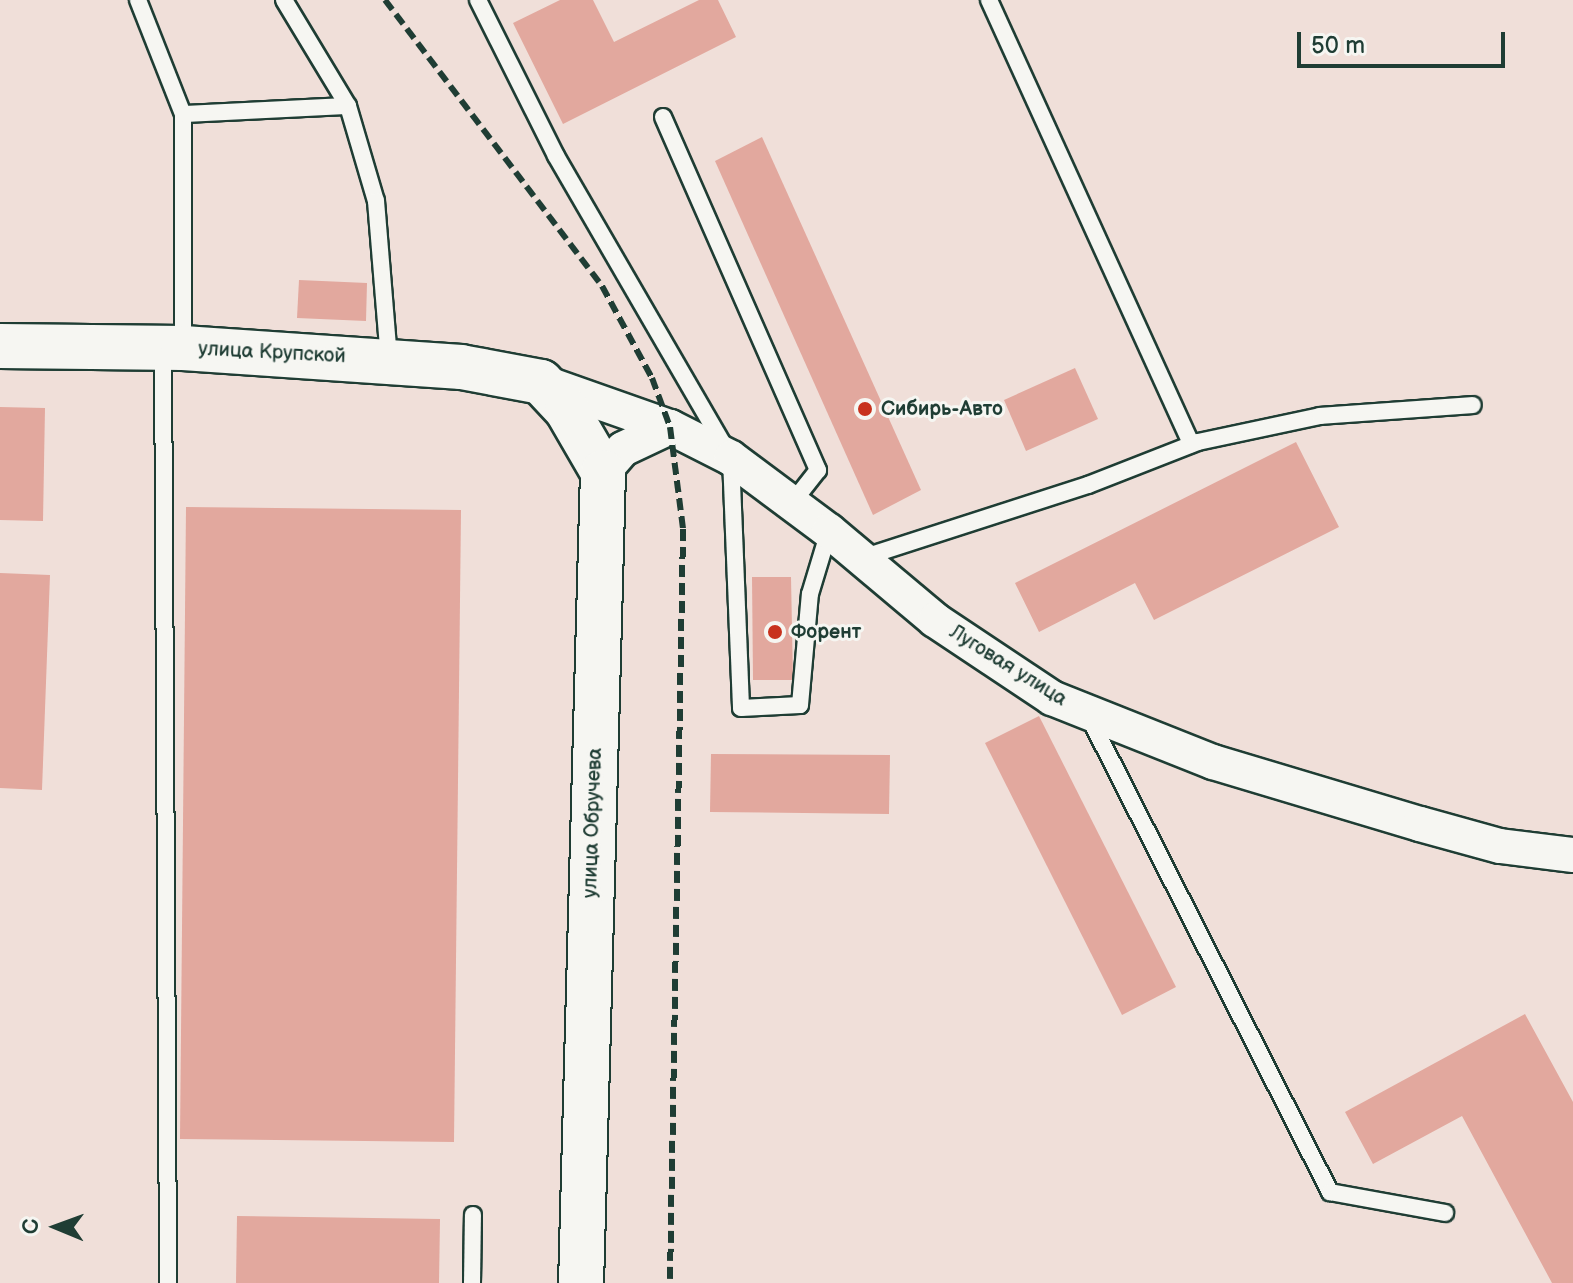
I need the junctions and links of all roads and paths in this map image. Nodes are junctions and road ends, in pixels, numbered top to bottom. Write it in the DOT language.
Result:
graph roads {
  1 [pos="138,0"];
  2 [pos="284,0"];
  3 [pos="478,0"];
  4 [pos="989,0"];
  5 [pos="348,106"];
  6 [pos="183,114"];
  7 [pos="663,117"];
  8 [pos="0,346"];
  9 [pos="173,348"];
  10 [pos="389,360"];
  11 [pos="541,382"];
  12 [pos="1473,405"];
  13 [pos="670,427"];
  14 [pos="1191,444"];
  15 [pos="731,458"];
  16 [pos="603,472"];
  17 [pos="792,503"];
  18 [pos="829,531"];
  19 [pos="862,558"];
  20 [pos="1086,712"];
  21 [pos="1573,855"];
  22 [pos="1445,1213"];
  23 [pos="473,1215"];
  24 [pos="168,1283"];
  25 [pos="472,1283"];
  26 [pos="581,1283"];
  1 -- 6 [label="lane"];
  2 -- 5 [label="lane"];
  3 -- 15 [label="lane"];
  4 -- 14 [label="lane"];
  5 -- 6 [label="lane"];
  5 -- 10 [label="lane"];
  6 -- 9 [label="lane"];
  7 -- 17 [label="lane"];
  8 -- 9 [label="main road, улица Крупской"];
  9 -- 10 [label="main road, улица Крупской"];
  9 -- 24 [label="lane"];
  10 -- 11 [label="main road, улица Крупской"];
  11 -- 13 [label="street, Луговая улица"];
  11 -- 16 [label="main road"];
  12 -- 14 [label="lane"];
  13 -- 15 [label="street, Луговая улица"];
  13 -- 16 [label="street"];
  14 -- 19 [label="lane"];
  15 -- 17 [label="street, Луговая улица"];
  15 -- 18 [label="lane"];
  16 -- 26 [label="main road, улица Обручева"];
  17 -- 18 [label="street, Луговая улица"];
  18 -- 19 [label="street, Луговая улица"];
  19 -- 20 [label="street, Луговая улица"];
  20 -- 21 [label="street, Луговая улица"];
  20 -- 22 [label="lane"];
  23 -- 25 [label="lane"];
}
